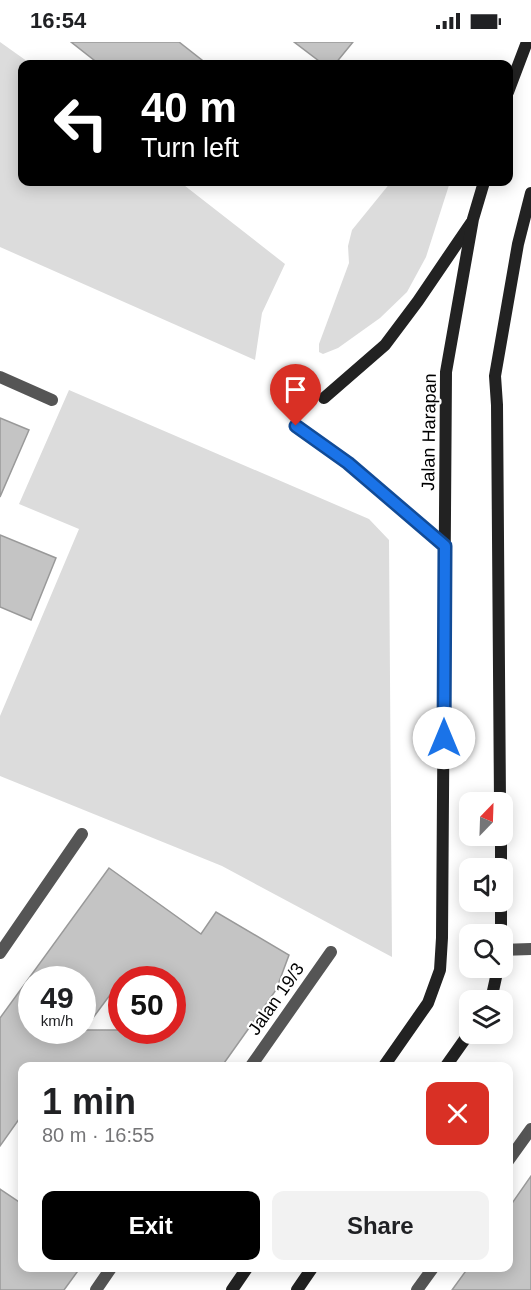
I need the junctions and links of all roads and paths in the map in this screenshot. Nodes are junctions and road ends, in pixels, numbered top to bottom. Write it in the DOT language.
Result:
graph roads {
  1 [pos="527,42"];
  2 [pos="513,79"];
  3 [pos="483,186"];
  4 [pos="531,193"];
  5 [pos="473,219"];
  6 [pos="0,377"];
  7 [pos="324,398"];
  8 [pos="52,400"];
  9 [pos="296,426"];
  10 [pos="445,546"];
  11 [pos="500,792"];
  12 [pos="82,834"];
  13 [pos="1,950"];
  14 [pos="513,950"];
  15 [pos="531,950"];
  16 [pos="331,952"];
  17 [pos="462,1044"];
  18 [pos="254,1062"];
  19 [pos="387,1062"];
  20 [pos="449,1062"];
  21 [pos="531,1129"];
  22 [pos="513,1154"];
  23 [pos="108,1272"];
  24 [pos="244,1272"];
  25 [pos="309,1272"];
  26 [pos="430,1272"];
  27 [pos="96,1290"];
  28 [pos="232,1290"];
  29 [pos="297,1290"];
  30 [pos="417,1290"];
  1 -- 2 [label="main road"];
  3 -- 5 [label="main road, Jalan Harapan"];
  4 -- 11 [label="main road"];
  5 -- 7 [label="main road"];
  5 -- 10 [label="main road, Jalan Harapan"];
  6 -- 8 [label="street"];
  9 -- 10 [label="main road"];
  10 -- 19 [label="main road, Jalan Harapan"];
  12 -- 13 [label="street"];
  14 -- 15 [label="street"];
  16 -- 18 [label="street, Jalan 19/3"];
  17 -- 20 [label="main road"];
  21 -- 22 [label="street"];
  23 -- 27 [label="street"];
  24 -- 28 [label="main road"];
  25 -- 29 [label="main road"];
  26 -- 30 [label="street"];
}
